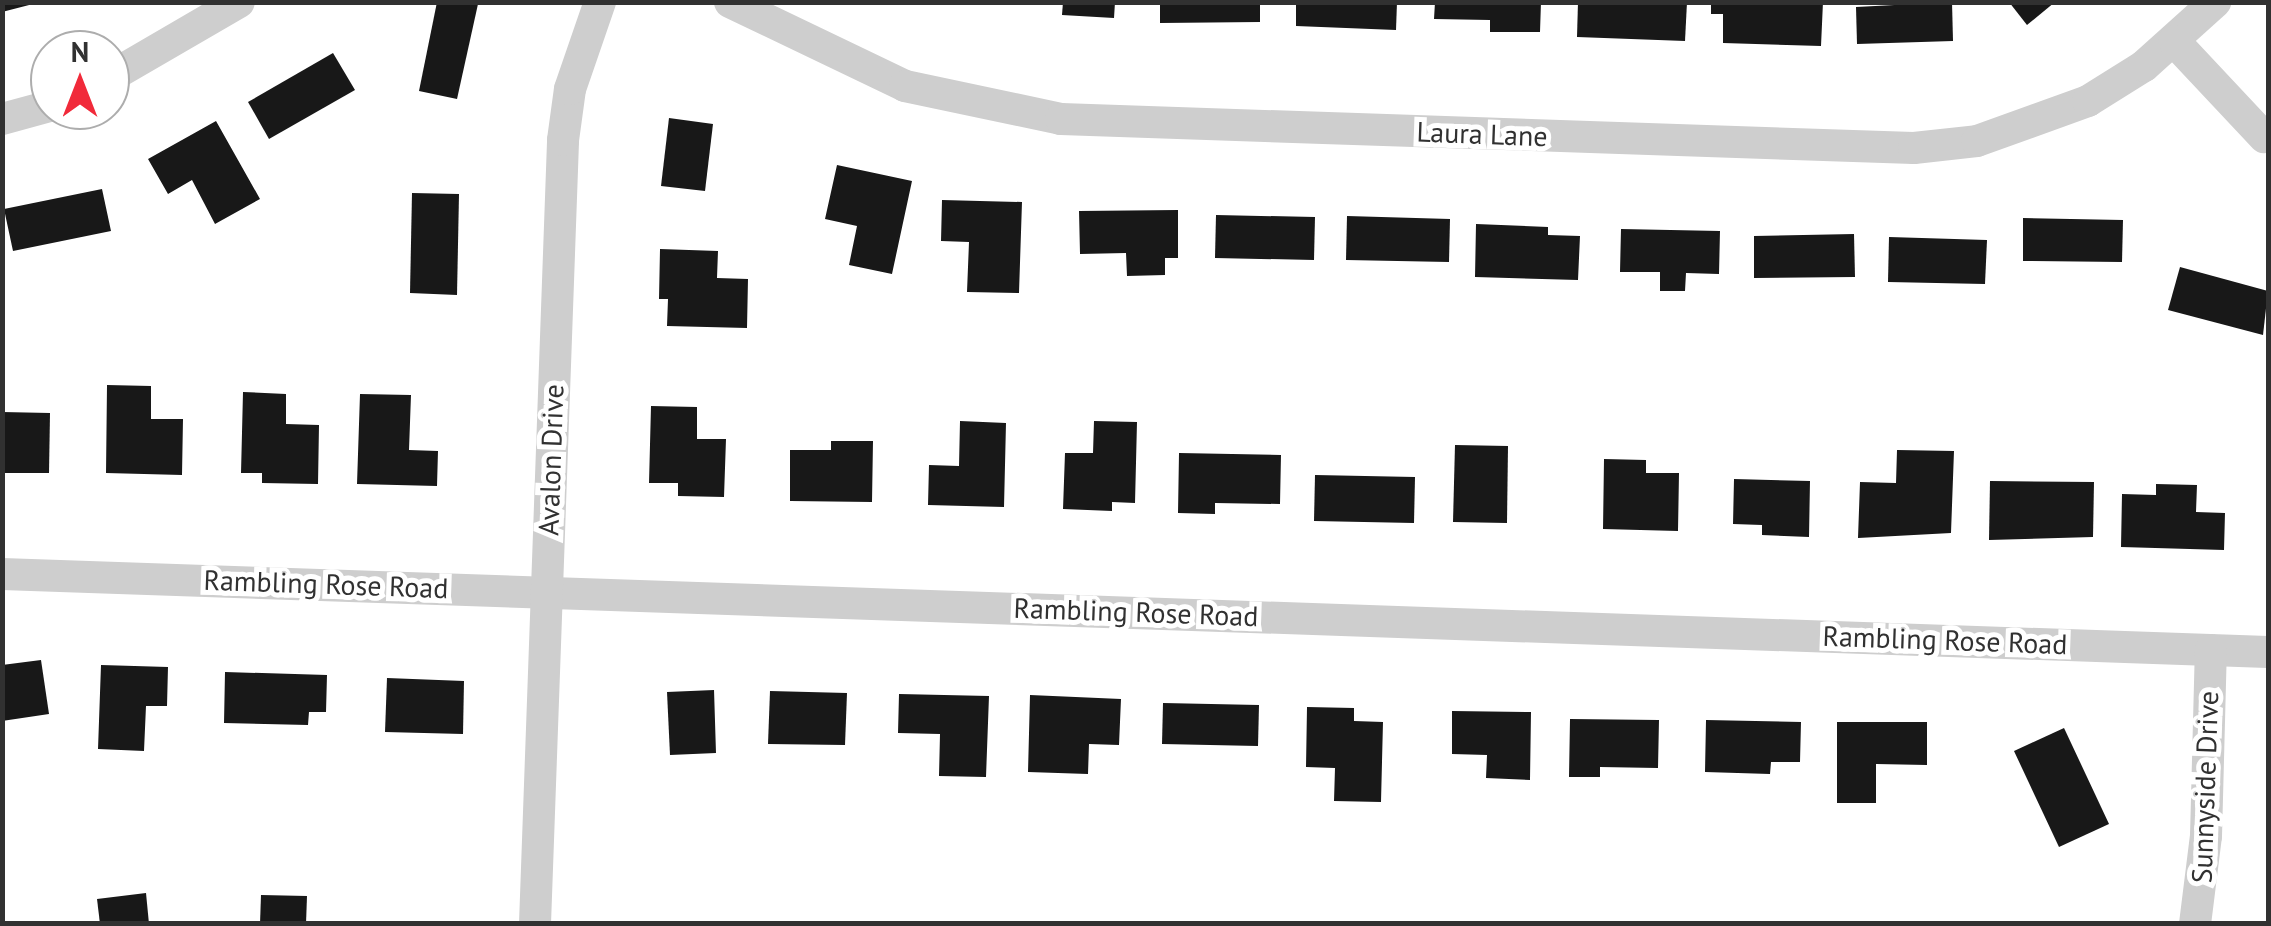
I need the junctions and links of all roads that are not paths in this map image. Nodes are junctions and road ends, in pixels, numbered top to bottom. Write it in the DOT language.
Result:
graph roads {
  1 [pos="239,2"];
  2 [pos="600,2"];
  3 [pos="730,2"];
  4 [pos="2215,2"];
  5 [pos="2174,41"];
  6 [pos="130,65"];
  7 [pos="30,111"];
  8 [pos="2,119"];
  9 [pos="2264,138"];
  10 [pos="2,574"];
  11 [pos="546,592"];
  12 [pos="2211,650"];
  13 [pos="2268,652"];
  14 [pos="535,924"];
  15 [pos="2195,924"];
  1 -- 6 [label="street"];
  2 -- 11 [label="street, Avalon Drive"];
  3 -- 5 [label="street, Laura Lane"];
  4 -- 5 [label="street, Laura Lane"];
  5 -- 9 [label="street"];
  7 -- 8 [label="street"];
  10 -- 11 [label="street, Rambling Rose Road"];
  11 -- 12 [label="street, Rambling Rose Road"];
  11 -- 14 [label="street, Avalon Drive"];
  12 -- 13 [label="street, Rambling Rose Road"];
  12 -- 15 [label="street, Sunnyside Drive"];
}
